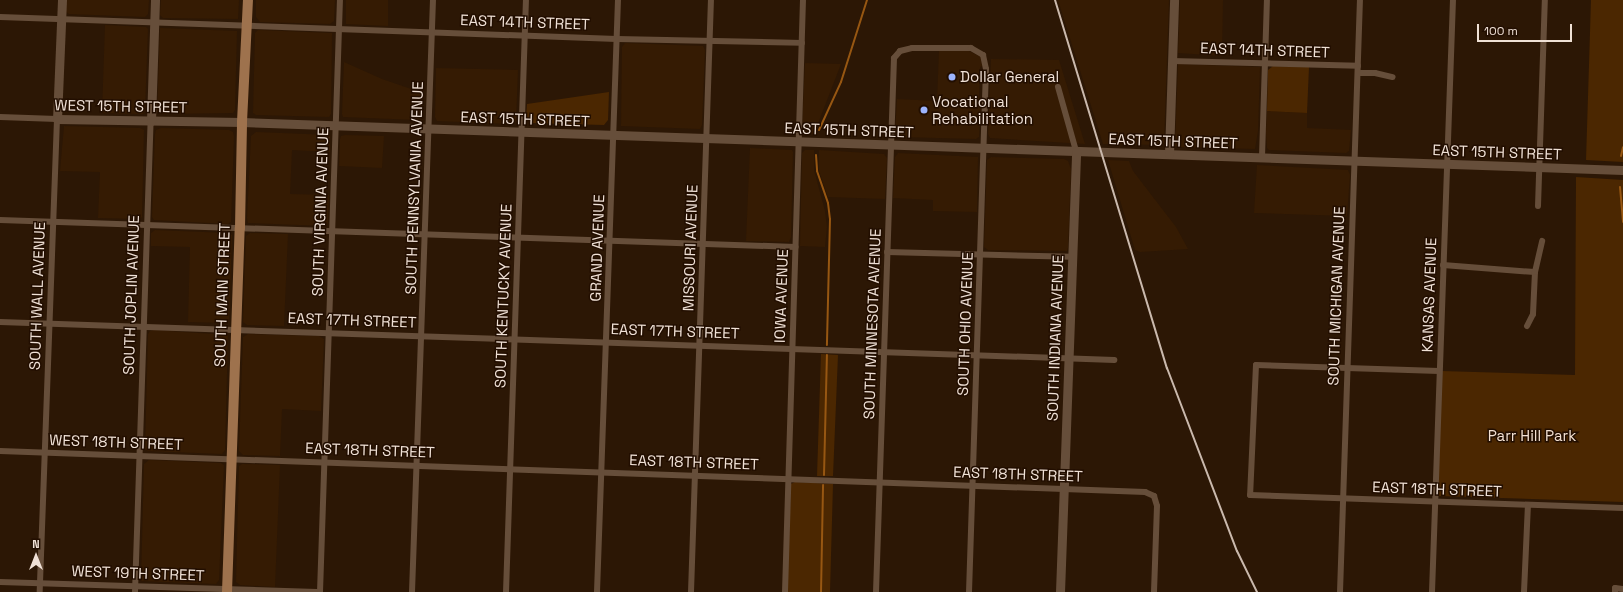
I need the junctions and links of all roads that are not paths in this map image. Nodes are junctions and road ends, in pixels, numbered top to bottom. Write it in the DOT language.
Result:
graph roads {
  1 [pos="62,0"];
  2 [pos="155,0"];
  3 [pos="248,0"];
  4 [pos="340,0"];
  5 [pos="433,0"];
  6 [pos="526,0"];
  7 [pos="618,0"];
  8 [pos="711,0"];
  9 [pos="803,0"];
  10 [pos="1174,0"];
  11 [pos="1267,0"];
  12 [pos="1360,0"];
  13 [pos="1453,0"];
  14 [pos="1545,0"];
  15 [pos="0,17"];
  16 [pos="61,19"];
  17 [pos="155,23"];
  18 [pos="247,26"];
  19 [pos="339,29"];
  20 [pos="432,32"];
  21 [pos="524,35"];
  22 [pos="617,39"];
  23 [pos="710,42"];
  24 [pos="802,43"];
  25 [pos="985,58"];
  26 [pos="1172,61"];
  27 [pos="1265,63"];
  28 [pos="1358,66"];
  29 [pos="1358,73"];
  30 [pos="1393,77"];
  31 [pos="1058,88"];
  32 [pos="0,117"];
  33 [pos="57,119"];
  34 [pos="151,121"];
  35 [pos="242,122"];
  36 [pos="336,125"];
  37 [pos="429,129"];
  38 [pos="522,132"];
  39 [pos="613,136"];
  40 [pos="707,139"];
  41 [pos="799,142"];
  42 [pos="891,145"];
  43 [pos="984,148"];
  44 [pos="1076,151"];
  45 [pos="1169,154"];
  46 [pos="1262,157"];
  47 [pos="1354,161"];
  48 [pos="1447,164"];
  49 [pos="1539,167"];
  50 [pos="1623,170"];
  51 [pos="1538,206"];
  52 [pos="0,220"];
  53 [pos="53,222"];
  54 [pos="147,225"];
  55 [pos="240,228"];
  56 [pos="332,231"];
  57 [pos="425,234"];
  58 [pos="518,237"];
  59 [pos="610,241"];
  60 [pos="1542,241"];
  61 [pos="703,244"];
  62 [pos="796,247"];
  63 [pos="887,252"];
  64 [pos="980,255"];
  65 [pos="1072,257"];
  66 [pos="1443,265"];
  67 [pos="1534,272"];
  68 [pos="0,322"];
  69 [pos="50,324"];
  70 [pos="1527,326"];
  71 [pos="143,327"];
  72 [pos="236,330"];
  73 [pos="328,332"];
  74 [pos="422,335"];
  75 [pos="515,338"];
  76 [pos="607,342"];
  77 [pos="700,345"];
  78 [pos="792,348"];
  79 [pos="885,352"];
  80 [pos="977,356"];
  81 [pos="1069,359"];
  82 [pos="1114,360"];
  83 [pos="1347,368"];
  84 [pos="1439,371"];
  85 [pos="0,451"];
  86 [pos="45,452"];
  87 [pos="139,456"];
  88 [pos="232,459"];
  89 [pos="324,462"];
  90 [pos="417,465"];
  91 [pos="510,469"];
  92 [pos="601,472"];
  93 [pos="695,475"];
  94 [pos="787,479"];
  95 [pos="880,482"];
  96 [pos="972,485"];
  97 [pos="1064,489"];
  98 [pos="1343,498"];
  99 [pos="1436,502"];
  100 [pos="1528,505"];
  101 [pos="1623,508"];
  102 [pos="0,582"];
  103 [pos="41,583"];
  104 [pos="135,589"];
  105 [pos="1623,589"];
  106 [pos="227,591"];
  107 [pos="40,592"];
  108 [pos="317,592"];
  109 [pos="320,592"];
  110 [pos="412,592"];
  111 [pos="506,592"];
  112 [pos="597,592"];
  113 [pos="691,592"];
  114 [pos="785,592"];
  115 [pos="876,592"];
  116 [pos="969,592"];
  117 [pos="1060,592"];
  118 [pos="1154,592"];
  119 [pos="1340,592"];
  120 [pos="1432,592"];
  121 [pos="1524,592"];
  122 [pos="1615,592"];
  1 -- 16 [label="main road, SOUTH WALL AVENUE"];
  2 -- 17 [label="main road, SOUTH JOPLIN AVENUE"];
  3 -- 18 [label="main road, SOUTH MAIN STREET"];
  4 -- 19 [label="street, SOUTH VIRGINIA AVENUE"];
  5 -- 20 [label="street, SOUTH PENNSYLVANIA AVENUE"];
  6 -- 21 [label="street, SOUTH KENTUCKY AVENUE"];
  7 -- 22 [label="street, GRAND AVENUE"];
  8 -- 23 [label="street, MISSOURI AVENUE"];
  9 -- 24 [label="street, IOWA AVENUE"];
  10 -- 26 [label="main road"];
  11 -- 27 [label="street"];
  12 -- 28 [label="street, SOUTH MICHIGAN AVENUE"];
  13 -- 48 [label="street, KANSAS AVENUE"];
  14 -- 49 [label="street"];
  15 -- 16 [label="street, EAST 14TH STREET"];
  16 -- 17 [label="street, EAST 14TH STREET"];
  16 -- 33 [label="main road, SOUTH WALL AVENUE"];
  17 -- 18 [label="street, EAST 14TH STREET"];
  17 -- 34 [label="main road, SOUTH JOPLIN AVENUE"];
  18 -- 19 [label="street, EAST 14TH STREET"];
  18 -- 35 [label="main road, SOUTH MAIN STREET"];
  19 -- 20 [label="street, EAST 14TH STREET"];
  19 -- 36 [label="street, SOUTH VIRGINIA AVENUE"];
  20 -- 21 [label="street, EAST 14TH STREET"];
  20 -- 37 [label="street, SOUTH PENNSYLVANIA AVENUE"];
  21 -- 22 [label="street, EAST 14TH STREET"];
  21 -- 38 [label="street, SOUTH KENTUCKY AVENUE"];
  22 -- 23 [label="street, EAST 14TH STREET"];
  22 -- 39 [label="street, GRAND AVENUE"];
  23 -- 24 [label="street, EAST 14TH STREET"];
  23 -- 40 [label="street, MISSOURI AVENUE"];
  24 -- 41 [label="street, IOWA AVENUE"];
  25 -- 42 [label="street, SOUTH MINNESOTA AVENUE"];
  25 -- 43 [label="street, SOUTH OHIO AVENUE"];
  26 -- 27 [label="street, EAST 14TH STREET"];
  26 -- 45 [label="main road"];
  27 -- 28 [label="street, EAST 14TH STREET"];
  27 -- 46 [label="street"];
  28 -- 29 [label="street, SOUTH MICHIGAN AVENUE"];
  29 -- 30 [label="street"];
  29 -- 47 [label="street, SOUTH MICHIGAN AVENUE"];
  31 -- 44 [label="street, SOUTH INDIANA AVENUE"];
  32 -- 33 [label="street, WEST 15TH STREET"];
  33 -- 34 [label="main road, WEST 15TH STREET"];
  33 -- 53 [label="street, SOUTH WALL AVENUE"];
  34 -- 35 [label="main road, WEST 15TH STREET"];
  34 -- 54 [label="street, SOUTH JOPLIN AVENUE"];
  35 -- 36 [label="main road, EAST 15TH STREET"];
  35 -- 55 [label="main road, SOUTH MAIN STREET"];
  36 -- 37 [label="main road, EAST 15TH STREET"];
  36 -- 56 [label="street, SOUTH VIRGINIA AVENUE"];
  37 -- 38 [label="main road, EAST 15TH STREET"];
  37 -- 57 [label="street, SOUTH PENNSYLVANIA AVENUE"];
  38 -- 39 [label="main road, EAST 15TH STREET"];
  38 -- 58 [label="street, SOUTH KENTUCKY AVENUE"];
  39 -- 40 [label="main road, EAST 15TH STREET"];
  39 -- 59 [label="street, GRAND AVENUE"];
  40 -- 41 [label="main road, EAST 15TH STREET"];
  40 -- 61 [label="street, MISSOURI AVENUE"];
  41 -- 42 [label="main road, EAST 15TH STREET"];
  41 -- 62 [label="street, IOWA AVENUE"];
  42 -- 43 [label="main road, EAST 15TH STREET"];
  42 -- 63 [label="street, SOUTH MINNESOTA AVENUE"];
  43 -- 44 [label="main road, EAST 15TH STREET"];
  43 -- 64 [label="street, SOUTH OHIO AVENUE"];
  44 -- 45 [label="main road, EAST 15TH STREET"];
  44 -- 65 [label="main road, SOUTH INDIANA AVENUE"];
  45 -- 46 [label="main road, EAST 15TH STREET"];
  46 -- 47 [label="main road, EAST 15TH STREET"];
  47 -- 48 [label="main road, EAST 15TH STREET"];
  47 -- 83 [label="street, SOUTH MICHIGAN AVENUE"];
  48 -- 49 [label="main road, EAST 15TH STREET"];
  48 -- 66 [label="street, KANSAS AVENUE"];
  49 -- 50 [label="main road, EAST 15TH STREET"];
  49 -- 51 [label="street"];
  52 -- 53 [label="street"];
  53 -- 54 [label="street"];
  53 -- 69 [label="street, SOUTH WALL AVENUE"];
  54 -- 55 [label="street"];
  54 -- 71 [label="street, SOUTH JOPLIN AVENUE"];
  55 -- 56 [label="street"];
  55 -- 72 [label="main road, SOUTH MAIN STREET"];
  56 -- 57 [label="street"];
  56 -- 73 [label="street, SOUTH VIRGINIA AVENUE"];
  57 -- 58 [label="street"];
  57 -- 74 [label="street, SOUTH PENNSYLVANIA AVENUE"];
  58 -- 59 [label="street"];
  58 -- 75 [label="street, SOUTH KENTUCKY AVENUE"];
  59 -- 61 [label="street"];
  59 -- 76 [label="street, GRAND AVENUE"];
  60 -- 67 [label="street"];
  61 -- 62 [label="street"];
  61 -- 77 [label="street, MISSOURI AVENUE"];
  62 -- 78 [label="street, IOWA AVENUE"];
  63 -- 64 [label="street"];
  63 -- 79 [label="street, SOUTH MINNESOTA AVENUE"];
  64 -- 65 [label="street"];
  64 -- 80 [label="street, SOUTH OHIO AVENUE"];
  65 -- 81 [label="main road, SOUTH INDIANA AVENUE"];
  66 -- 67 [label="street"];
  66 -- 84 [label="street, KANSAS AVENUE"];
  67 -- 70 [label="street"];
  68 -- 69 [label="street, EAST 17TH STREET"];
  69 -- 71 [label="street, EAST 17TH STREET"];
  69 -- 86 [label="street, SOUTH WALL AVENUE"];
  71 -- 72 [label="street, EAST 17TH STREET"];
  71 -- 87 [label="street, SOUTH JOPLIN AVENUE"];
  72 -- 73 [label="street, EAST 17TH STREET"];
  72 -- 88 [label="main road, SOUTH MAIN STREET"];
  73 -- 74 [label="street, EAST 17TH STREET"];
  73 -- 89 [label="street, SOUTH VIRGINIA AVENUE"];
  74 -- 75 [label="street, EAST 17TH STREET"];
  74 -- 90 [label="street, SOUTH PENNSYLVANIA AVENUE"];
  75 -- 76 [label="street, EAST 17TH STREET"];
  75 -- 91 [label="street, SOUTH KENTUCKY AVENUE"];
  76 -- 77 [label="street, EAST 17TH STREET"];
  76 -- 92 [label="street, GRAND AVENUE"];
  77 -- 78 [label="street, EAST 17TH STREET"];
  77 -- 93 [label="street, MISSOURI AVENUE"];
  78 -- 79 [label="street, EAST 17TH STREET"];
  78 -- 94 [label="street, IOWA AVENUE"];
  79 -- 80 [label="street, EAST 17TH STREET"];
  79 -- 95 [label="street, SOUTH MINNESOTA AVENUE"];
  80 -- 81 [label="street, EAST 17TH STREET"];
  80 -- 96 [label="street, SOUTH OHIO AVENUE"];
  81 -- 82 [label="street, EAST 17TH STREET"];
  81 -- 97 [label="main road, SOUTH INDIANA AVENUE"];
  83 -- 84 [label="street"];
  83 -- 98 [label="street, SOUTH MICHIGAN AVENUE"];
  83 -- 98 [label="street, EAST 18TH STREET"];
  84 -- 99 [label="street, KANSAS AVENUE"];
  85 -- 86 [label="street, WEST 18TH STREET"];
  86 -- 87 [label="street, WEST 18TH STREET"];
  86 -- 103 [label="street, SOUTH WALL AVENUE"];
  87 -- 88 [label="street, WEST 18TH STREET"];
  87 -- 104 [label="street, SOUTH JOPLIN AVENUE"];
  88 -- 89 [label="street, EAST 18TH STREET"];
  88 -- 106 [label="main road, SOUTH MAIN STREET"];
  89 -- 90 [label="street, EAST 18TH STREET"];
  89 -- 109 [label="street, SOUTH VIRGINIA AVENUE"];
  90 -- 91 [label="street, EAST 18TH STREET"];
  90 -- 110 [label="street, SOUTH PENNSYLVANIA AVENUE"];
  91 -- 92 [label="street, EAST 18TH STREET"];
  91 -- 111 [label="street, SOUTH KENTUCKY AVENUE"];
  92 -- 93 [label="street, EAST 18TH STREET"];
  92 -- 112 [label="street, GRAND AVENUE"];
  93 -- 94 [label="street, EAST 18TH STREET"];
  93 -- 113 [label="street, MISSOURI AVENUE"];
  94 -- 95 [label="street, EAST 18TH STREET"];
  94 -- 114 [label="street, IOWA AVENUE"];
  95 -- 96 [label="street, EAST 18TH STREET"];
  95 -- 115 [label="street, SOUTH MINNESOTA AVENUE"];
  96 -- 97 [label="street, EAST 18TH STREET"];
  96 -- 116 [label="street, SOUTH OHIO AVENUE"];
  97 -- 117 [label="main road, SOUTH INDIANA AVENUE"];
  97 -- 118 [label="street, EAST 18TH STREET"];
  98 -- 99 [label="street, EAST 18TH STREET"];
  98 -- 119 [label="street, SOUTH MICHIGAN AVENUE"];
  99 -- 100 [label="street, EAST 18TH STREET"];
  99 -- 120 [label="street, KANSAS AVENUE"];
  100 -- 101 [label="street, EAST 18TH STREET"];
  100 -- 121 [label="street"];
  102 -- 103 [label="street, WEST 19TH STREET"];
  103 -- 104 [label="street, WEST 19TH STREET"];
  103 -- 107 [label="street, SOUTH WALL AVENUE"];
  104 -- 106 [label="street, WEST 19TH STREET"];
  105 -- 122 [label="street"];
  106 -- 108 [label="street, WEST 19TH STREET"];
}
